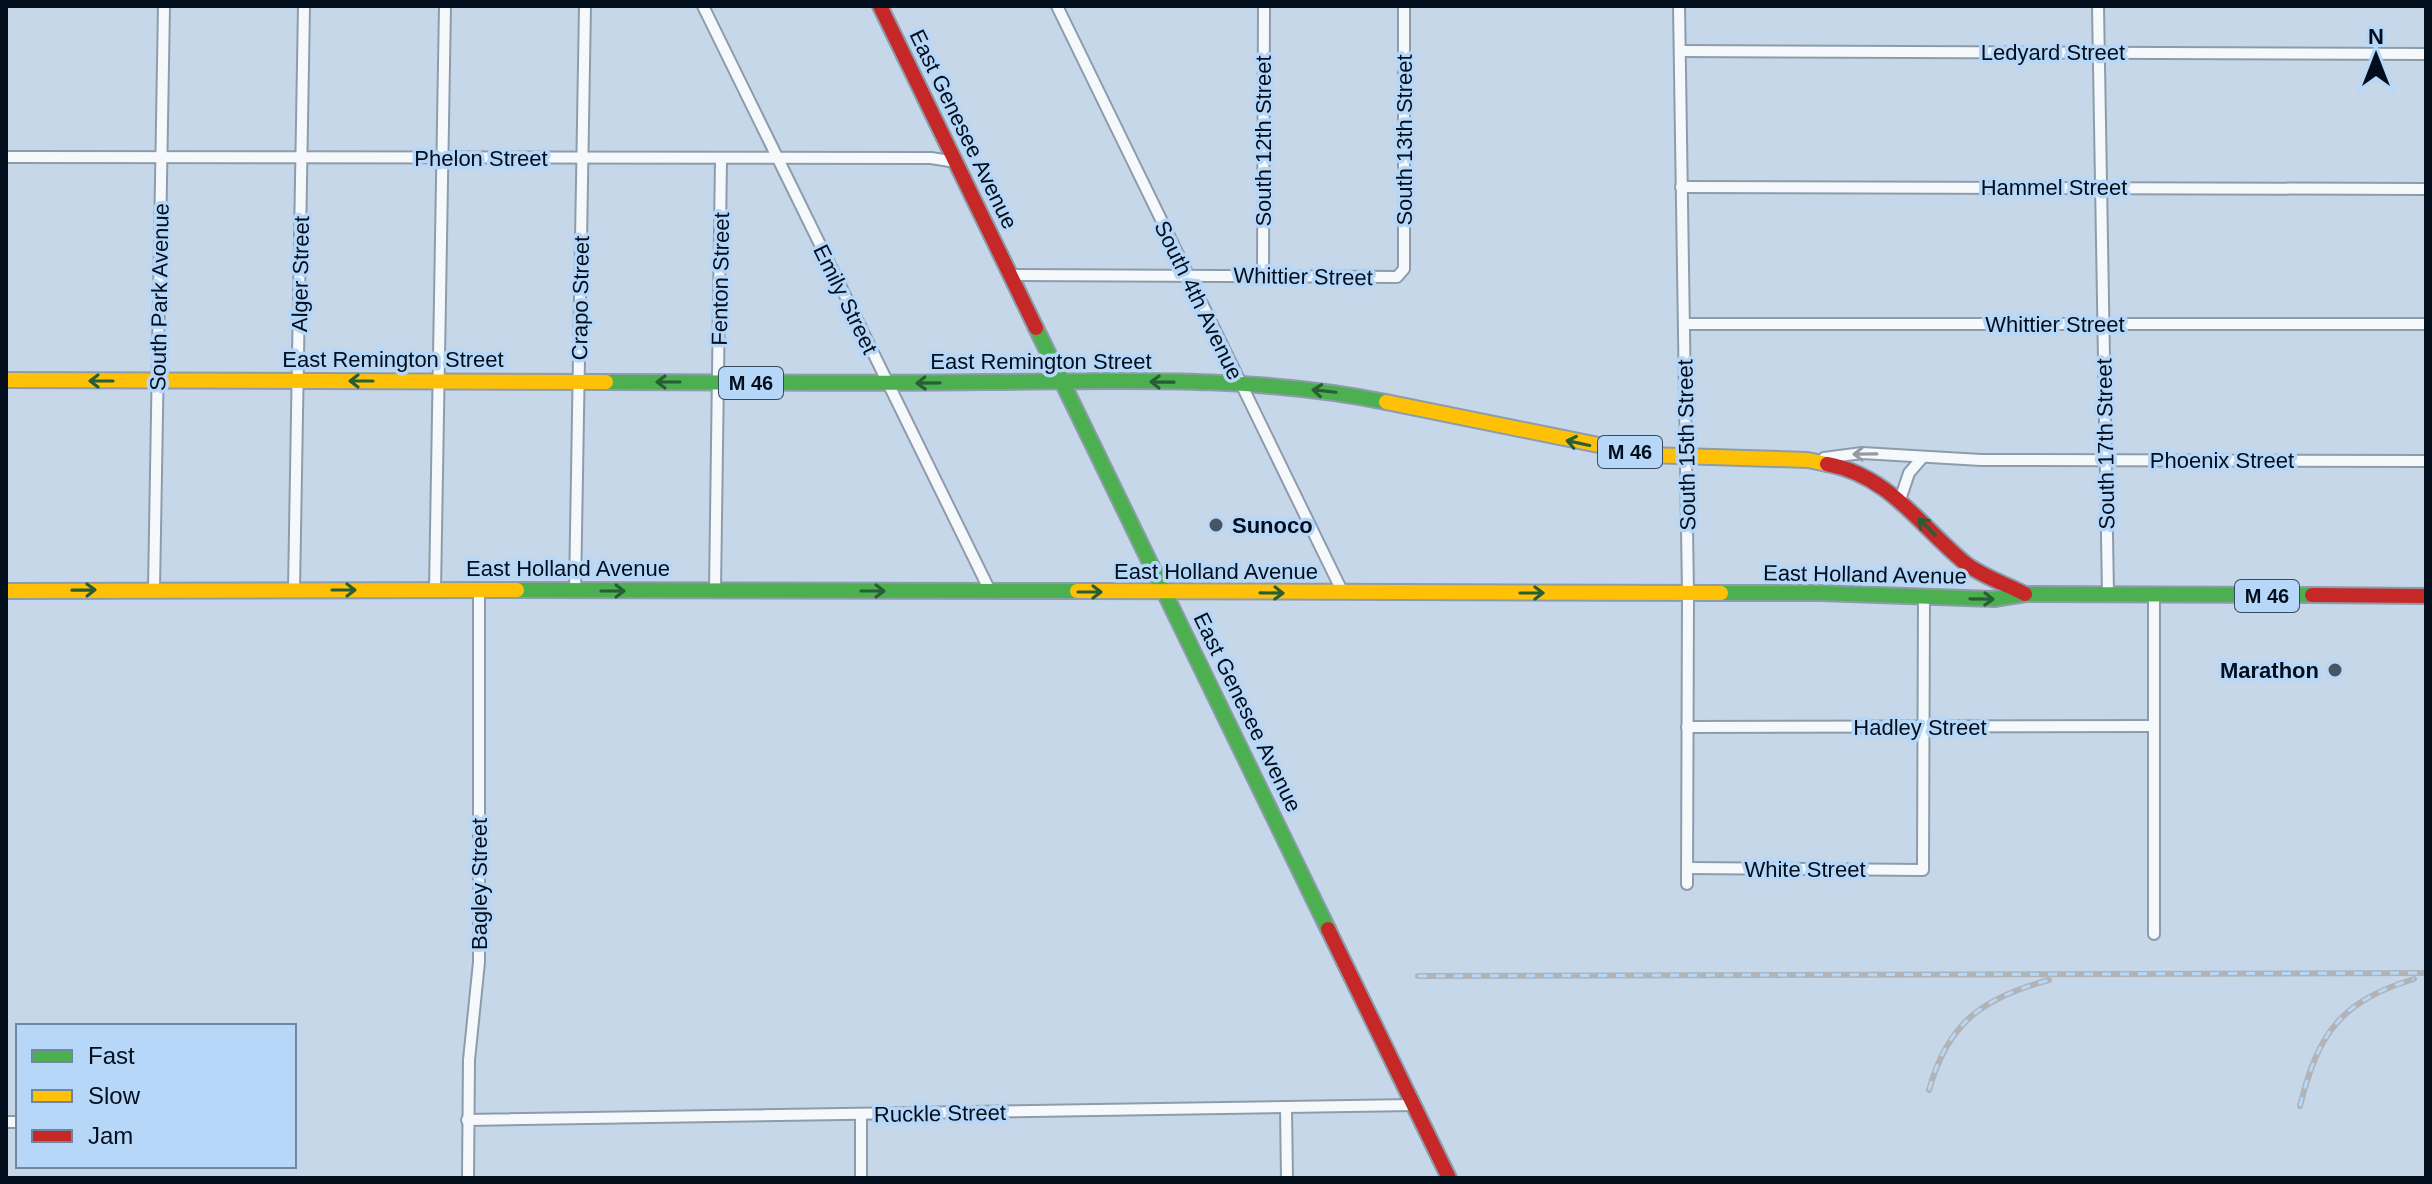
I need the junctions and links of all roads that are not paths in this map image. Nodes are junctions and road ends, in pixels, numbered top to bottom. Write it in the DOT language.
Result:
graph roads {
  1 [pos="164,6"];
  2 [pos="304,6"];
  3 [pos="445,6"];
  4 [pos="585,6"];
  5 [pos="703,6"];
  6 [pos="880,6"];
  7 [pos="1057,6"];
  8 [pos="1264,6"];
  9 [pos="1404,6"];
  10 [pos="1679,6"];
  11 [pos="2098,6"];
  12 [pos="1680,51"];
  13 [pos="2099,52"];
  14 [pos="2426,54"];
  15 [pos="6,157"];
  16 [pos="162,157"];
  17 [pos="301,158"];
  18 [pos="441,159"];
  19 [pos="582,159"];
  20 [pos="721,159"];
  21 [pos="778,159"];
  22 [pos="956,162"];
  23 [pos="1681,187"];
  24 [pos="2101,187"];
  25 [pos="2426,189"];
  26 [pos="1402,274"];
  27 [pos="1011,275"];
  28 [pos="1187,275"];
  29 [pos="1263,275"];
  30 [pos="1684,324"];
  31 [pos="2103,324"];
  32 [pos="2426,324"];
  33 [pos="6,380"];
  34 [pos="158,381"];
  35 [pos="298,381"];
  36 [pos="439,381"];
  37 [pos="1062,381"];
  38 [pos="579,382"];
  39 [pos="719,382"];
  40 [pos="886,383"];
  41 [pos="1240,383"];
  42 [pos="1686,458"];
  43 [pos="1922,458"];
  44 [pos="1808,460"];
  45 [pos="2105,460"];
  46 [pos="2426,461"];
  47 [pos="1900,500"];
  48 [pos="154,589"];
  49 [pos="294,590"];
  50 [pos="435,590"];
  51 [pos="479,590"];
  52 [pos="715,590"];
  53 [pos="6,591"];
  54 [pos="575,591"];
  55 [pos="990,591"];
  56 [pos="1166,592"];
  57 [pos="1343,593"];
  58 [pos="1688,593"];
  59 [pos="2025,594"];
  60 [pos="2108,594"];
  61 [pos="2154,596"];
  62 [pos="2426,596"];
  63 [pos="1924,598"];
  64 [pos="2154,726"];
  65 [pos="1687,727"];
  66 [pos="1923,727"];
  67 [pos="1688,868"];
  68 [pos="1687,884"];
  69 [pos="2154,934"];
  70 [pos="1413,1105"];
  71 [pos="1286,1108"];
  72 [pos="861,1114"];
  73 [pos="467,1120"];
  74 [pos="468,1178"];
  75 [pos="861,1178"];
  76 [pos="1287,1178"];
  77 [pos="1449,1178"];
  1 -- 16 [label="street, South Park Avenue"];
  2 -- 17 [label="street, Alger Street"];
  3 -- 18 [label="street"];
  4 -- 19 [label="street, Crapo Street"];
  5 -- 21 [label="street, Emily Street"];
  6 -- 22 [label="main road, East Genesee Avenue"];
  7 -- 28 [label="street, South 4th Avenue"];
  8 -- 29 [label="street, South 12th Street"];
  9 -- 26 [label="street, South 13th Street"];
  10 -- 12 [label="street, South 15th Street"];
  11 -- 13 [label="street, South 17th Street"];
  12 -- 13 [label="street, Ledyard Street"];
  12 -- 23 [label="street, South 15th Street"];
  13 -- 14 [label="street, Ledyard Street"];
  13 -- 24 [label="street, South 17th Street"];
  15 -- 16 [label="street, Phelon Street"];
  16 -- 17 [label="street, Phelon Street"];
  16 -- 34 [label="street, South Park Avenue"];
  17 -- 18 [label="street, Phelon Street"];
  17 -- 35 [label="street, Alger Street"];
  18 -- 19 [label="street, Phelon Street"];
  18 -- 36 [label="street"];
  19 -- 20 [label="street, Phelon Street"];
  19 -- 38 [label="street, Crapo Street"];
  20 -- 21 [label="street, Phelon Street"];
  20 -- 39 [label="street, Fenton Street"];
  21 -- 22 [label="street, Phelon Street"];
  21 -- 40 [label="street, Emily Street"];
  22 -- 27 [label="main road, East Genesee Avenue"];
  23 -- 24 [label="street, Hammel Street"];
  23 -- 30 [label="street, South 15th Street"];
  24 -- 25 [label="street, Hammel Street"];
  24 -- 31 [label="street, South 17th Street"];
  26 -- 29 [label="street, Whittier Street"];
  27 -- 28 [label="street, Whittier Street"];
  27 -- 37 [label="main road, East Genesee Avenue"];
  28 -- 29 [label="street, Whittier Street"];
  28 -- 41 [label="street, South 4th Avenue"];
  30 -- 31 [label="street, Whittier Street"];
  30 -- 42 [label="street, South 15th Street"];
  31 -- 32 [label="street, Whittier Street"];
  31 -- 45 [label="street, South 17th Street"];
  34 -- 33 [label="main road, East Remington Street / M 46, one-way"];
  34 -- 35 [label="main road, East Remington Street / M 46"];
  34 -- 48 [label="street, South Park Avenue"];
  36 -- 35 [label="main road, East Remington Street / M 46, one-way"];
  35 -- 49 [label="street, Alger Street"];
  36 -- 38 [label="main road, East Remington Street / M 46"];
  36 -- 50 [label="street"];
  37 -- 40 [label="main road, East Remington Street / M 46, one-way"];
  41 -- 37 [label="main road, East Remington Street / M 46, one-way"];
  37 -- 56 [label="main road, East Genesee Avenue"];
  39 -- 38 [label="main road, East Remington Street / M 46, one-way"];
  38 -- 54 [label="street, Crapo Street"];
  39 -- 40 [label="main road, East Remington Street / M 46"];
  39 -- 52 [label="street, Fenton Street"];
  40 -- 55 [label="street, Emily Street"];
  42 -- 41 [label="main road, East Remington Street / M 46, one-way"];
  41 -- 57 [label="street, South 4th Avenue"];
  42 -- 44 [label="main road, East Remington Street / M 46"];
  42 -- 58 [label="street, South 15th Street"];
  43 -- 44 [label="street, Phoenix Street, one-way"];
  43 -- 45 [label="street, Phoenix Street"];
  43 -- 47 [label="street"];
  44 -- 47 [label="main road, East Remington Street / M 46"];
  45 -- 46 [label="street, Phoenix Street"];
  45 -- 60 [label="street, South 17th Street"];
  59 -- 47 [label="main road, East Remington Street / M 46, one-way"];
  48 -- 49 [label="main road, East Holland Avenue / M 46"];
  53 -- 48 [label="main road, East Holland Avenue / M 46, one-way"];
  49 -- 50 [label="main road, East Holland Avenue / M 46, one-way"];
  50 -- 51 [label="main road, East Holland Avenue / M 46"];
  51 -- 54 [label="main road, East Holland Avenue / M 46"];
  51 -- 73 [label="street, Bagley Street"];
  54 -- 52 [label="main road, East Holland Avenue / M 46, one-way"];
  52 -- 55 [label="main road, East Holland Avenue / M 46, one-way"];
  55 -- 56 [label="main road, East Holland Avenue / M 46, one-way"];
  56 -- 57 [label="main road, East Holland Avenue / M 46, one-way"];
  56 -- 70 [label="main road, East Genesee Avenue"];
  57 -- 58 [label="main road, East Holland Avenue / M 46, one-way"];
  58 -- 63 [label="main road, East Holland Avenue / M 46"];
  58 -- 65 [label="street, South 15th Street"];
  59 -- 60 [label="main road, East Holland Avenue / M 46"];
  63 -- 59 [label="main road, East Holland Avenue / M 46, one-way"];
  60 -- 61 [label="main road, East Holland Avenue / M 46"];
  61 -- 62 [label="main road, East Holland Avenue / M 46"];
  61 -- 64 [label="street"];
  63 -- 66 [label="street"];
  64 -- 66 [label="street, Hadley Street"];
  64 -- 69 [label="street"];
  65 -- 66 [label="street, Hadley Street"];
  65 -- 67 [label="street, South 15th Street"];
  66 -- 67 [label="street, White Street"];
  67 -- 68 [label="street, South 15th Street"];
  70 -- 71 [label="street, Ruckle Street"];
  70 -- 77 [label="main road, East Genesee Avenue"];
  71 -- 72 [label="street, Ruckle Street"];
  71 -- 76 [label="street"];
  72 -- 73 [label="street, Ruckle Street"];
  72 -- 75 [label="street"];
  73 -- 74 [label="street, Bagley Street"];
}
